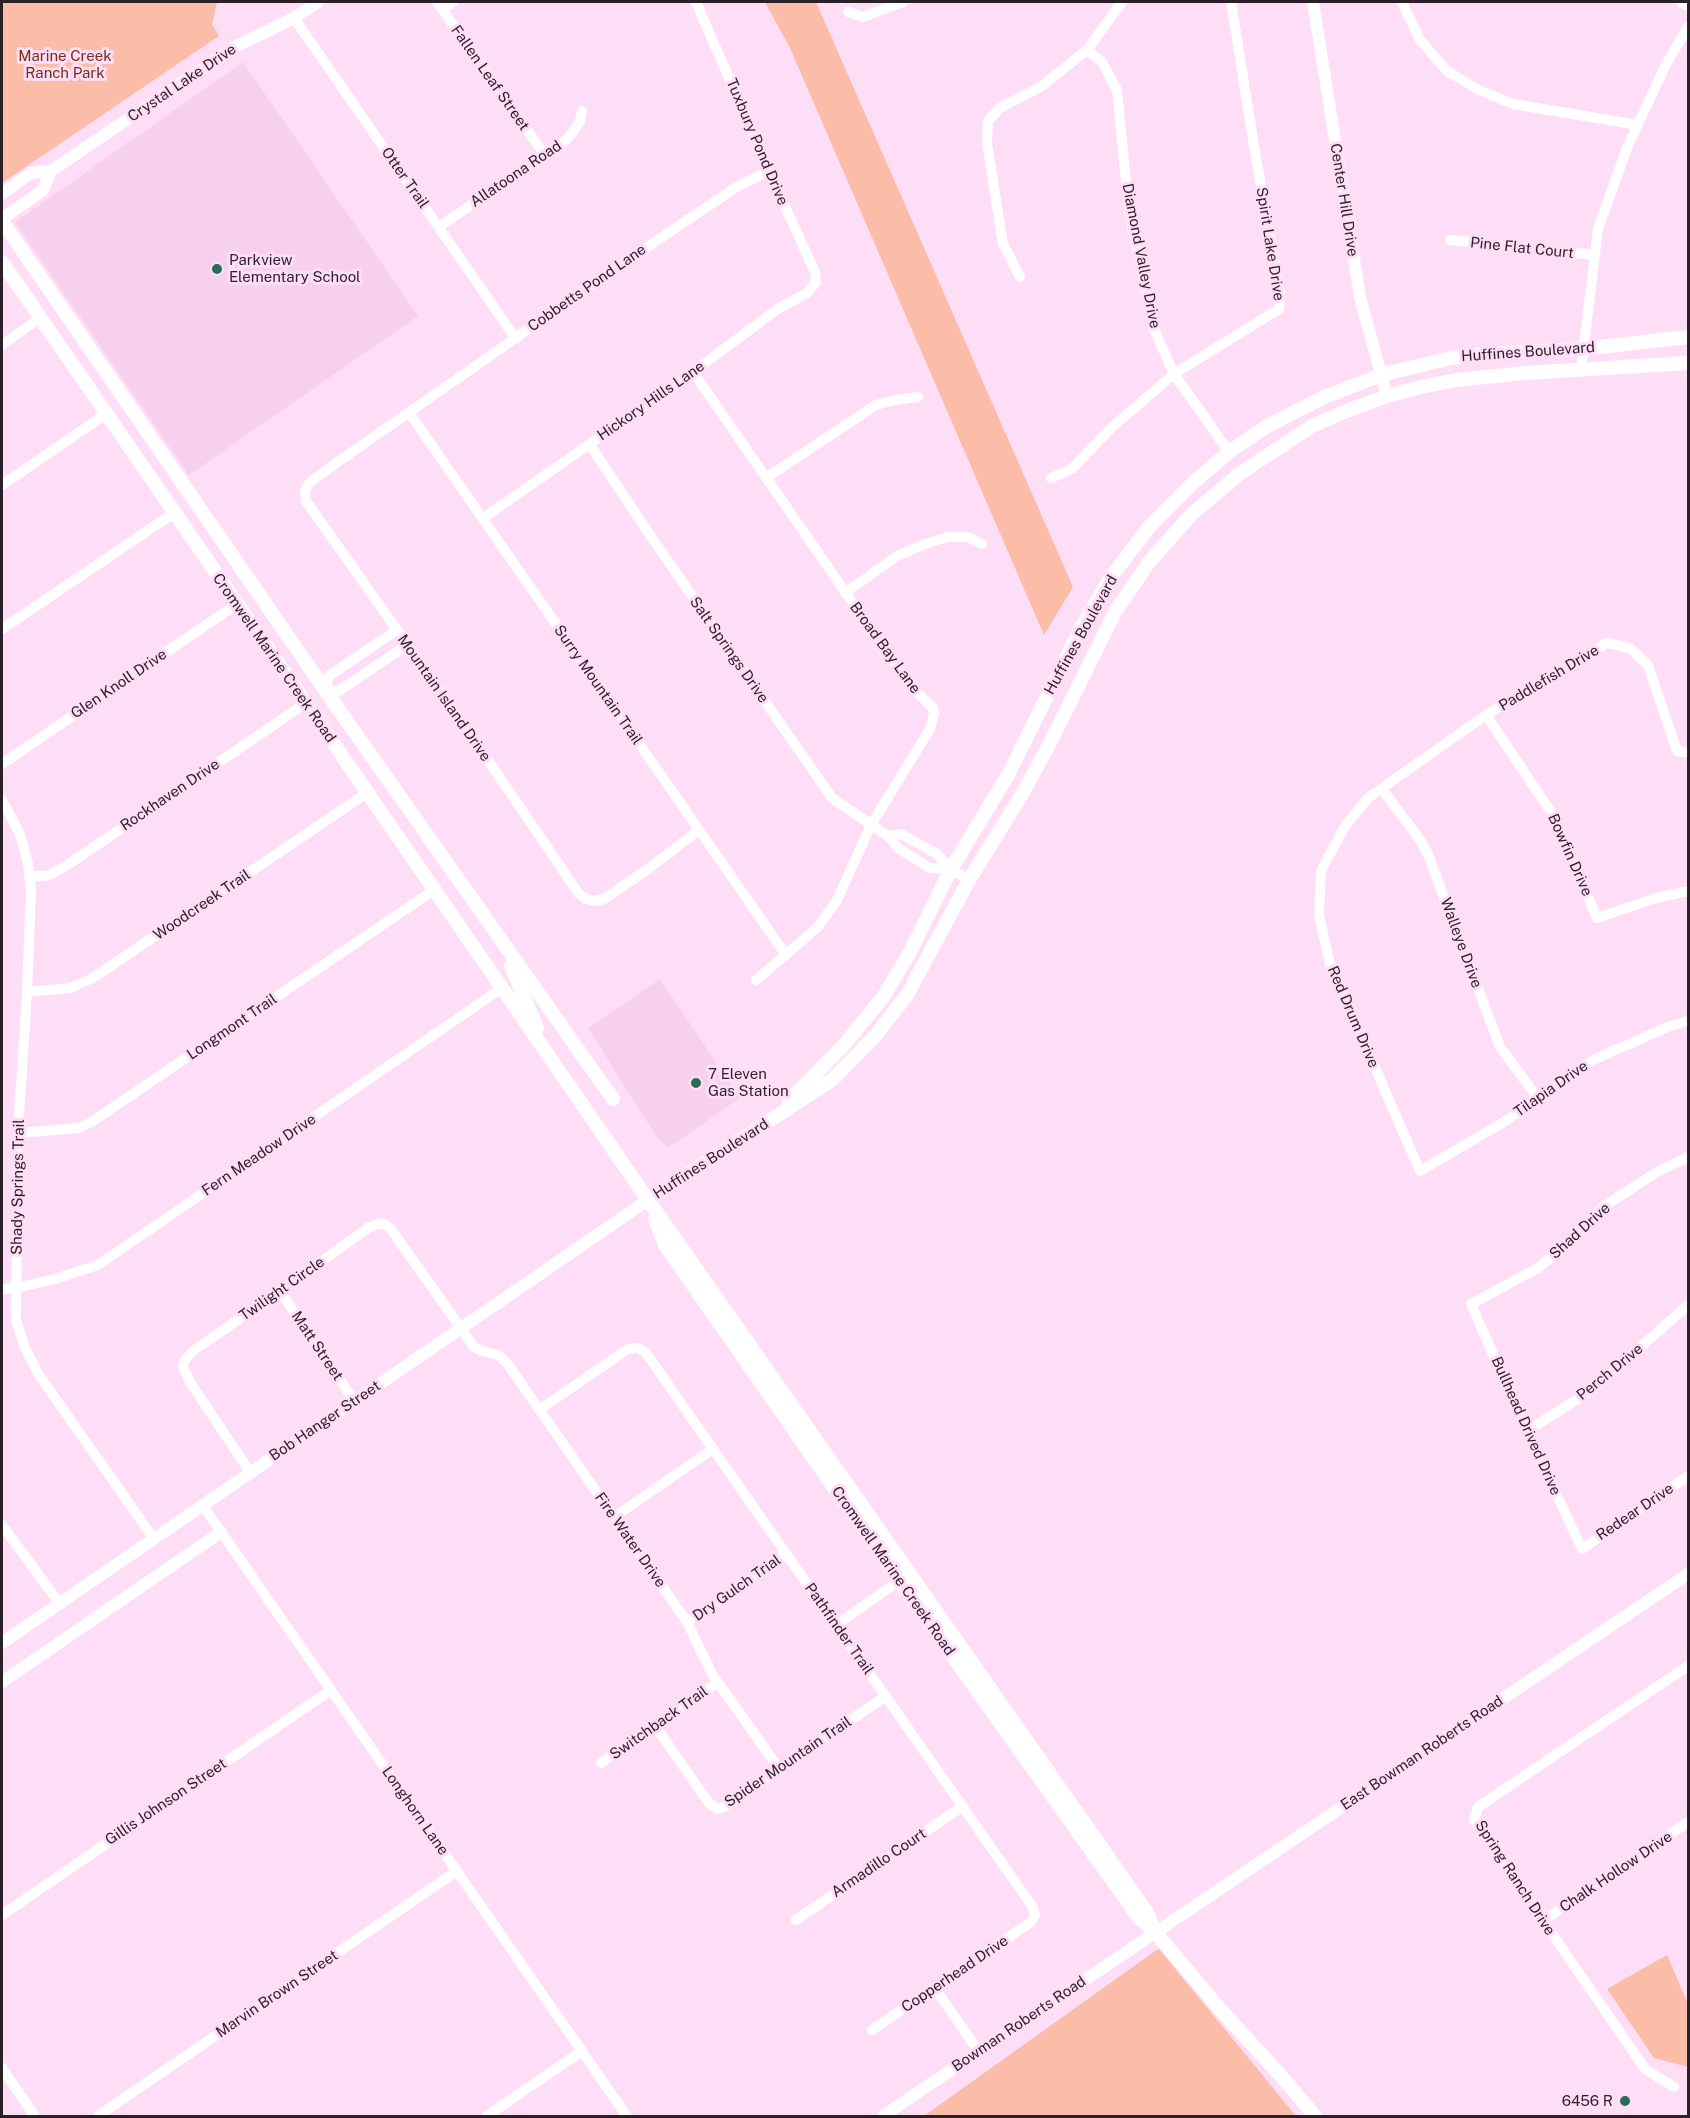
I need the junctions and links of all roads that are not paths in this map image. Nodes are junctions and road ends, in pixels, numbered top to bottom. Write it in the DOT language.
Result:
graph roads {
  1 [pos="318,2"];
  2 [pos="453,2"];
  3 [pos="696,2"];
  4 [pos="903,2"];
  5 [pos="1122,2"];
  6 [pos="1231,2"];
  7 [pos="1313,2"];
  8 [pos="1402,2"];
  9 [pos="1681,2"];
  10 [pos="439,5"];
  11 [pos="1689,6"];
  12 [pos="848,12"];
  13 [pos="294,18"];
  14 [pos="1689,27"];
  15 [pos="1087,50"];
  16 [pos="582,111"];
  17 [pos="1638,125"];
  18 [pos="544,154"];
  19 [pos="51,171"];
  20 [pos="769,171"];
  21 [pos="2,194"];
  22 [pos="2,220"];
  23 [pos="439,227"];
  24 [pos="1450,240"];
  25 [pos="1594,255"];
  26 [pos="2,262"];
  27 [pos="1020,276"];
  28 [pos="816,282"];
  29 [pos="40,318"];
  30 [pos="1689,337"];
  31 [pos="516,339"];
  32 [pos="2,345"];
  33 [pos="1582,349"];
  34 [pos="1689,363"];
  35 [pos="1581,371"];
  36 [pos="693,372"];
  37 [pos="1174,374"];
  38 [pos="1382,375"];
  39 [pos="1387,396"];
  40 [pos="918,398"];
  41 [pos="124,401"];
  42 [pos="106,414"];
  43 [pos="410,414"];
  44 [pos="590,445"];
  45 [pos="1229,452"];
  46 [pos="766,478"];
  47 [pos="1050,478"];
  48 [pos="2,484"];
  49 [pos="174,513"];
  50 [pos="482,519"];
  51 [pos="982,544"];
  52 [pos="845,593"];
  53 [pos="237,604"];
  54 [pos="2,629"];
  55 [pos="397,630"];
  56 [pos="406,645"];
  57 [pos="325,690"];
  58 [pos="306,703"];
  59 [pos="1486,715"];
  60 [pos="1689,753"];
  61 [pos="2,764"];
  62 [pos="1382,789"];
  63 [pos="367,793"];
  64 [pos="2,800"];
  65 [pos="871,825"];
  66 [pos="699,830"];
  67 [pos="951,869"];
  68 [pos="30,877"];
  69 [pos="969,880"];
  70 [pos="434,890"];
  71 [pos="1689,891"];
  72 [pos="502,944"];
  73 [pos="786,955"];
  74 [pos="756,980"];
  75 [pos="502,988"];
  76 [pos="27,992"];
  77 [pos="1689,1021"];
  78 [pos="547,1054"];
  79 [pos="1538,1098"];
  80 [pos="613,1100"];
  81 [pos="774,1118"];
  82 [pos="18,1133"];
  83 [pos="1689,1157"];
  84 [pos="1420,1171"];
  85 [pos="648,1200"];
  86 [pos="16,1288"];
  87 [pos="2,1289"];
  88 [pos="280,1291"];
  89 [pos="1471,1304"];
  90 [pos="1689,1305"];
  91 [pos="461,1329"];
  92 [pos="355,1402"];
  93 [pos="539,1410"];
  94 [pos="1527,1431"];
  95 [pos="713,1449"];
  96 [pos="250,1472"];
  97 [pos="1689,1476"];
  98 [pos="203,1506"];
  99 [pos="614,1517"];
  100 [pos="2,1525"];
  101 [pos="221,1532"];
  102 [pos="154,1539"];
  103 [pos="1582,1549"];
  104 [pos="786,1554"];
  105 [pos="1689,1574"];
  106 [pos="899,1581"];
  107 [pos="60,1604"];
  108 [pos="687,1622"];
  109 [pos="836,1625"];
  110 [pos="2,1643"];
  111 [pos="1689,1666"];
  112 [pos="2,1682"];
  113 [pos="718,1682"];
  114 [pos="331,1690"];
  115 [pos="886,1696"];
  116 [pos="655,1726"];
  117 [pos="601,1763"];
  118 [pos="780,1770"];
  119 [pos="963,1806"];
  120 [pos="1689,1822"];
  121 [pos="457,1871"];
  122 [pos="2,1915"];
  123 [pos="1035,1915"];
  124 [pos="796,1920"];
  125 [pos="1544,1921"];
  126 [pos="1155,1932"];
  127 [pos="935,1988"];
  128 [pos="872,2030"];
  129 [pos="582,2051"];
  130 [pos="979,2052"];
  131 [pos="2,2068"];
  132 [pos="1674,2087"];
  133 [pos="35,2116"];
  134 [pos="98,2116"];
  135 [pos="487,2116"];
  136 [pos="627,2116"];
  137 [pos="883,2116"];
  138 [pos="1315,2116"];
  1 -- 13 [label="street, Crystal Lake Drive"];
  2 -- 10 [label="street"];
  3 -- 20 [label="street, Tuxbury Pond Drive"];
  4 -- 12 [label="street"];
  5 -- 15 [label="street"];
  6 -- 37 [label="street, Spirit Lake Drive"];
  7 -- 38 [label="street, Center Hill Drive"];
  8 -- 17 [label="street"];
  9 -- 11 [label="street"];
  10 -- 18 [label="street, Fallen Leaf Street"];
  13 -- 19 [label="street, Crystal Lake Drive"];
  13 -- 23 [label="street, Otter Trail"];
  14 -- 17 [label="street"];
  15 -- 27 [label="street"];
  15 -- 37 [label="street, Diamond Valley Drive"];
  16 -- 18 [label="street, Allatoona Road"];
  17 -- 25 [label="street"];
  18 -- 23 [label="street, Allatoona Road"];
  19 -- 21 [label="street, Crystal Lake Drive"];
  19 -- 22 [label="street, Crystal Lake Drive"];
  20 -- 28 [label="street, Tuxbury Pond Drive"];
  20 -- 31 [label="street, Cobbetts Pond Lane"];
  22 -- 41 [label="main road, Cromwell Marine Creek Road"];
  23 -- 31 [label="street, Otter Trail"];
  24 -- 25 [label="street, Pine Flat Court"];
  25 -- 33 [label="street"];
  26 -- 29 [label="main road, Cromwell Marine Creek Road"];
  28 -- 36 [label="street, Hickory Hills Lane"];
  29 -- 32 [label="street"];
  29 -- 42 [label="main road, Cromwell Marine Creek Road"];
  30 -- 33 [label="main road, Huffines Boulevard"];
  31 -- 43 [label="street, Cobbetts Pond Lane"];
  33 -- 35 [label="street"];
  33 -- 38 [label="main road, Huffines Boulevard"];
  34 -- 35 [label="main road, Huffines Boulevard"];
  35 -- 39 [label="main road, Huffines Boulevard"];
  36 -- 44 [label="street, Hickory Hills Lane"];
  36 -- 46 [label="street, Broad Bay Lane"];
  37 -- 45 [label="street, Diamond Valley Drive"];
  37 -- 47 [label="street, Spirit Lake Drive"];
  38 -- 39 [label="street, Center Hill Drive"];
  38 -- 45 [label="main road, Huffines Boulevard"];
  39 -- 69 [label="main road, Huffines Boulevard"];
  40 -- 46 [label="street"];
  41 -- 42 [label="main road"];
  41 -- 57 [label="main road, Cromwell Marine Creek Road"];
  42 -- 48 [label="street"];
  42 -- 49 [label="main road, Cromwell Marine Creek Road"];
  43 -- 50 [label="street, Surry Mountain Trail"];
  43 -- 55 [label="street, Mountain Island Drive"];
  44 -- 50 [label="street, Hickory Hills Lane"];
  44 -- 65 [label="street, Salt Springs Drive"];
  45 -- 67 [label="main road, Huffines Boulevard"];
  46 -- 52 [label="street, Broad Bay Lane"];
  49 -- 53 [label="main road, Cromwell Marine Creek Road"];
  49 -- 54 [label="street"];
  50 -- 66 [label="street, Surry Mountain Trail"];
  51 -- 52 [label="street"];
  52 -- 65 [label="street, Broad Bay Lane"];
  53 -- 58 [label="main road, Cromwell Marine Creek Road"];
  53 -- 61 [label="street, Glen Knoll Drive"];
  55 -- 56 [label="street, Mountain Island Drive"];
  55 -- 57 [label="street"];
  56 -- 57 [label="street"];
  56 -- 66 [label="street, Mountain Island Drive"];
  57 -- 58 [label="main road"];
  57 -- 72 [label="main road, Cromwell Marine Creek Road"];
  58 -- 63 [label="main road, Cromwell Marine Creek Road"];
  58 -- 68 [label="street, Rockhaven Drive"];
  59 -- 60 [label="street, Paddlefish Drive"];
  59 -- 62 [label="street, Red Drum Drive"];
  59 -- 71 [label="street, Bowfin Drive"];
  62 -- 79 [label="street, Walleye Drive"];
  62 -- 84 [label="street, Red Drum Drive"];
  63 -- 70 [label="main road, Cromwell Marine Creek Road"];
  63 -- 76 [label="street, Woodcreek Trail"];
  64 -- 68 [label="street, Shady Springs Trail"];
  65 -- 67 [label="street, Salt Springs Drive"];
  65 -- 73 [label="street, Broad Bay Lane"];
  66 -- 73 [label="street, Surry Mountain Trail"];
  67 -- 69 [label="street, Salt Springs Drive"];
  67 -- 81 [label="main road, Huffines Boulevard"];
  68 -- 76 [label="street, Shady Springs Trail"];
  69 -- 81 [label="main road, Huffines Boulevard"];
  70 -- 75 [label="main road, Cromwell Marine Creek Road"];
  70 -- 82 [label="street, Longmont Trail"];
  72 -- 78 [label="main road, Cromwell Marine Creek Road"];
  72 -- 80 [label="main road, Cromwell Marine Creek Road"];
  73 -- 74 [label="street, Broad Bay Lane"];
  75 -- 78 [label="main road, Cromwell Marine Creek Road"];
  75 -- 86 [label="street, Fern Meadow Drive"];
  76 -- 82 [label="street, Shady Springs Trail"];
  77 -- 79 [label="street, Tilapia Drive"];
  78 -- 85 [label="main road, Cromwell Marine Creek Road"];
  79 -- 84 [label="street, Tilapia Drive"];
  81 -- 85 [label="main road, Huffines Boulevard"];
  82 -- 86 [label="street, Shady Springs Trail"];
  83 -- 89 [label="street, Shad Drive"];
  85 -- 91 [label="street, Bob Hanger Street"];
  85 -- 106 [label="main road, Cromwell Marine Creek Road"];
  85 -- 126 [label="main road, Cromwell Marine Creek Road"];
  86 -- 87 [label="street, Fern Meadow Drive"];
  86 -- 102 [label="street, Shady Springs Trail"];
  88 -- 91 [label="street, Twilight Circle"];
  88 -- 92 [label="street, Matt Street"];
  88 -- 96 [label="street, Twilight Circle"];
  89 -- 94 [label="street, Bullhead Drived Drive"];
  90 -- 94 [label="street, Perch Drive"];
  91 -- 92 [label="street, Bob Hanger Street"];
  91 -- 93 [label="street, Fire Water Drive"];
  92 -- 96 [label="street, Bob Hanger Street"];
  93 -- 95 [label="street, Pathfinder Trail"];
  93 -- 99 [label="street, Fire Water Drive"];
  94 -- 103 [label="street, Bullhead Drived Drive"];
  95 -- 99 [label="street"];
  95 -- 104 [label="street, Pathfinder Trail"];
  96 -- 98 [label="street, Bob Hanger Street"];
  97 -- 103 [label="street, Redear Drive"];
  98 -- 101 [label="street, Longhorn Lane"];
  98 -- 102 [label="street, Bob Hanger Street"];
  99 -- 108 [label="street, Fire Water Drive"];
  100 -- 107 [label="street"];
  101 -- 112 [label="street"];
  101 -- 114 [label="street, Longhorn Lane"];
  102 -- 107 [label="street, Bob Hanger Street"];
  104 -- 108 [label="street, Dry Gulch Trial"];
  104 -- 109 [label="street, Pathfinder Trail"];
  105 -- 126 [label="street, East Bowman Roberts Road"];
  106 -- 109 [label="street"];
  106 -- 126 [label="main road, Cromwell Marine Creek Road"];
  107 -- 110 [label="street, Bob Hanger Street"];
  108 -- 113 [label="street, Fire Water Drive"];
  109 -- 115 [label="street, Pathfinder Trail"];
  111 -- 125 [label="street, Spring Ranch Drive"];
  113 -- 116 [label="street, Switchback Trail"];
  113 -- 118 [label="street, Fire Water Drive"];
  114 -- 121 [label="street, Longhorn Lane"];
  114 -- 122 [label="street, Gillis Johnson Street"];
  115 -- 118 [label="street, Spider Mountain Trail"];
  115 -- 119 [label="street, Pathfinder Trail"];
  116 -- 117 [label="street, Switchback Trail"];
  116 -- 118 [label="street, Spider Mountain Trail"];
  119 -- 123 [label="street, Pathfinder Trail"];
  119 -- 124 [label="street, Armadillo Court"];
  120 -- 125 [label="street, Chalk Hollow Drive"];
  121 -- 129 [label="street, Longhorn Lane"];
  121 -- 134 [label="street, Marvin Brown Street"];
  123 -- 127 [label="street, Copperhead Drive"];
  125 -- 132 [label="street, Spring Ranch Drive"];
  126 -- 130 [label="street, Bowman Roberts Road"];
  126 -- 138 [label="main road, Cromwell Marine Creek Road"];
  127 -- 128 [label="street, Copperhead Drive"];
  127 -- 130 [label="street"];
  129 -- 135 [label="street"];
  129 -- 136 [label="street, Longhorn Lane"];
  130 -- 137 [label="street, Bowman Roberts Road"];
  131 -- 133 [label="street"];
}
